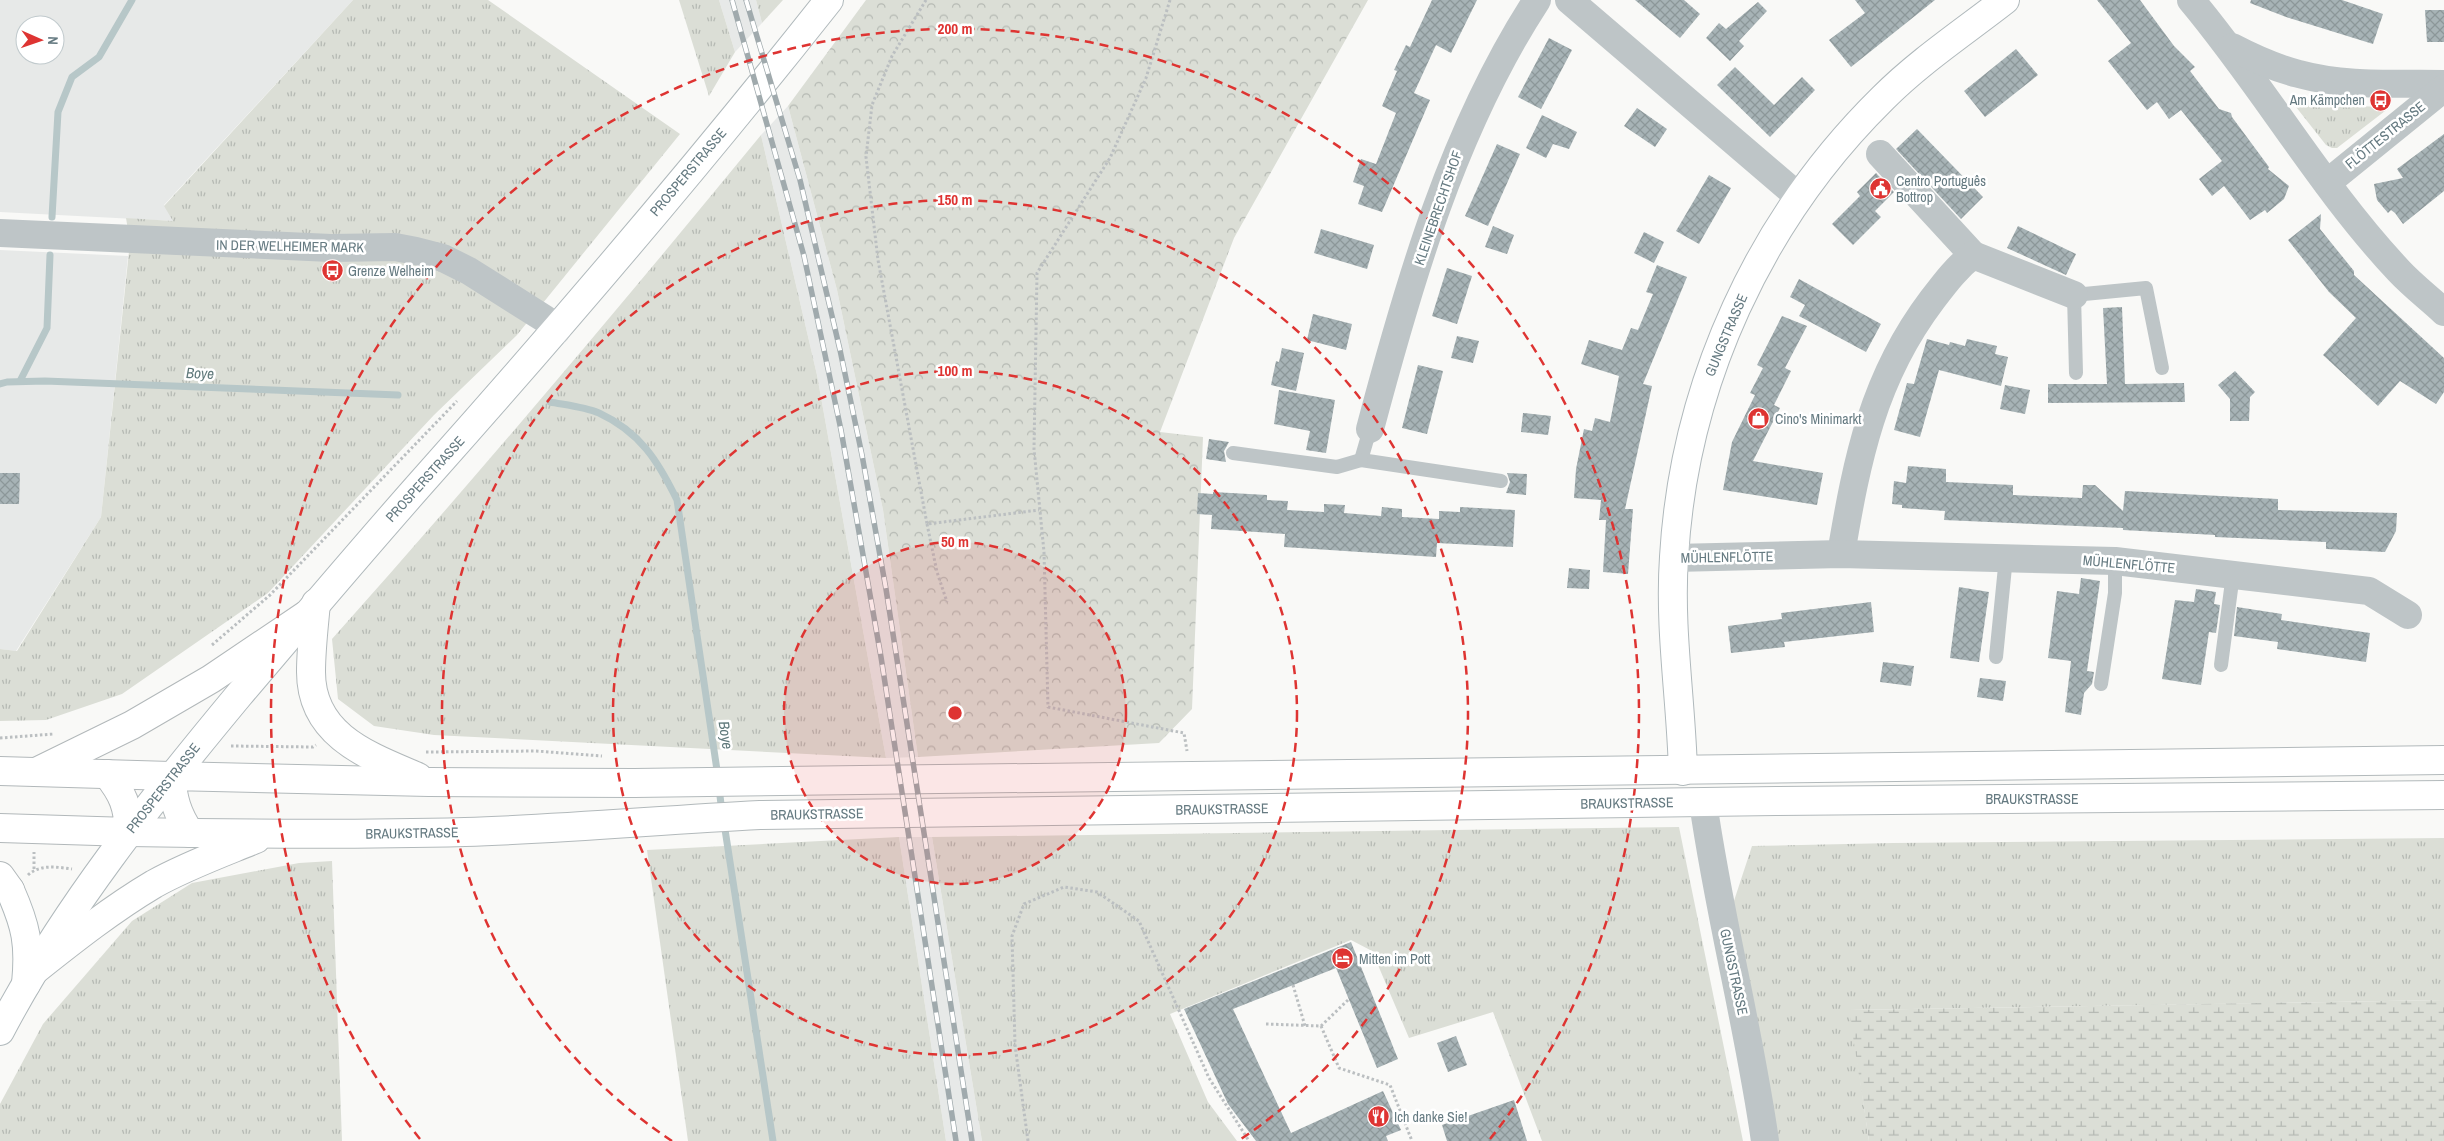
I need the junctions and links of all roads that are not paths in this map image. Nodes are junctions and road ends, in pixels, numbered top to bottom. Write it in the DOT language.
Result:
graph roads {
  1 [pos="829,0"];
  2 [pos="1537,0"];
  3 [pos="1569,0"];
  4 [pos="2005,0"];
  5 [pos="2191,0"];
  6 [pos="2230,46"];
  7 [pos="2444,84"];
  8 [pos="2444,88"];
  9 [pos="1880,154"];
  10 [pos="2327,183"];
  11 [pos="1798,196"];
  12 [pos="0,233"];
  13 [pos="1973,255"];
  14 [pos="2074,296"];
  15 [pos="2444,312"];
  16 [pos="557,330"];
  17 [pos="2162,368"];
  18 [pos="2076,373"];
  19 [pos="1370,429"];
  20 [pos="1233,452"];
  21 [pos="1361,460"];
  22 [pos="1501,481"];
  23 [pos="1841,554"];
  24 [pos="2006,557"];
  25 [pos="1674,558"];
  26 [pos="2115,561"];
  27 [pos="2233,574"];
  28 [pos="311,609"];
  29 [pos="2408,615"];
  30 [pos="1996,657"];
  31 [pos="2221,665"];
  32 [pos="2100,684"];
  33 [pos="2444,760"];
  34 [pos="0,771"];
  35 [pos="1683,771"];
  36 [pos="36,772"];
  37 [pos="107,774"];
  38 [pos="171,776"];
  39 [pos="429,782"];
  40 [pos="2444,795"];
  41 [pos="1703,802"];
  42 [pos="0,828"];
  43 [pos="129,832"];
  44 [pos="190,833"];
  45 [pos="267,834"];
  46 [pos="5,883"];
  47 [pos="30,977"];
  48 [pos="0,1031"];
  49 [pos="1766,1141"];
  1 -- 16 [label="main road, PROSPERSTRASSE"];
  2 -- 19 [label="street, KLEINEBRECHTSHOF"];
  3 -- 11 [label="street"];
  4 -- 11 [label="main road, GUNGSTRASSE"];
  5 -- 6 [label="street"];
  6 -- 7 [label="street, FLÖTTESTRASSE"];
  6 -- 10 [label="street"];
  8 -- 10 [label="street, FLÖTTESTRASSE"];
  9 -- 13 [label="street"];
  10 -- 15 [label="street"];
  11 -- 25 [label="main road, GUNGSTRASSE"];
  12 -- 16 [label="street, IN DER WELHEIMER MARK"];
  13 -- 14 [label="street"];
  13 -- 23 [label="street"];
  14 -- 17 [label="lane"];
  14 -- 18 [label="lane"];
  16 -- 28 [label="main road, PROSPERSTRASSE"];
  19 -- 21 [label="lane"];
  20 -- 21 [label="lane"];
  21 -- 22 [label="lane"];
  23 -- 24 [label="street, MÜHLENFLÖTTE"];
  23 -- 25 [label="street, MÜHLENFLÖTTE"];
  24 -- 26 [label="street, MÜHLENFLÖTTE"];
  24 -- 30 [label="lane"];
  25 -- 35 [label="main road, GUNGSTRASSE"];
  26 -- 27 [label="street, MÜHLENFLÖTTE"];
  26 -- 32 [label="lane"];
  27 -- 29 [label="street, MÜHLENFLÖTTE"];
  27 -- 31 [label="lane"];
  28 -- 36 [label="main road"];
  28 -- 38 [label="main road, PROSPERSTRASSE"];
  28 -- 39 [label="main road"];
  33 -- 35 [label="main road"];
  34 -- 36 [label="main road"];
  35 -- 39 [label="main road"];
  36 -- 37 [label="main road"];
  37 -- 38 [label="main road"];
  37 -- 43 [label="main road"];
  38 -- 39 [label="main road"];
  38 -- 43 [label="main road, PROSPERSTRASSE"];
  38 -- 44 [label="main road"];
  40 -- 41 [label="main road, BRAUKSTRASSE"];
  41 -- 45 [label="main road, BRAUKSTRASSE"];
  41 -- 49 [label="street, GUNGSTRASSE"];
  42 -- 43 [label="main road, BRAUKSTRASSE"];
  43 -- 44 [label="main road, BRAUKSTRASSE"];
  43 -- 47 [label="main road, PROSPERSTRASSE"];
  44 -- 45 [label="main road, BRAUKSTRASSE"];
  45 -- 47 [label="main road"];
  46 -- 47 [label="main road"];
  47 -- 48 [label="main road, PROSPERSTRASSE"];
}
